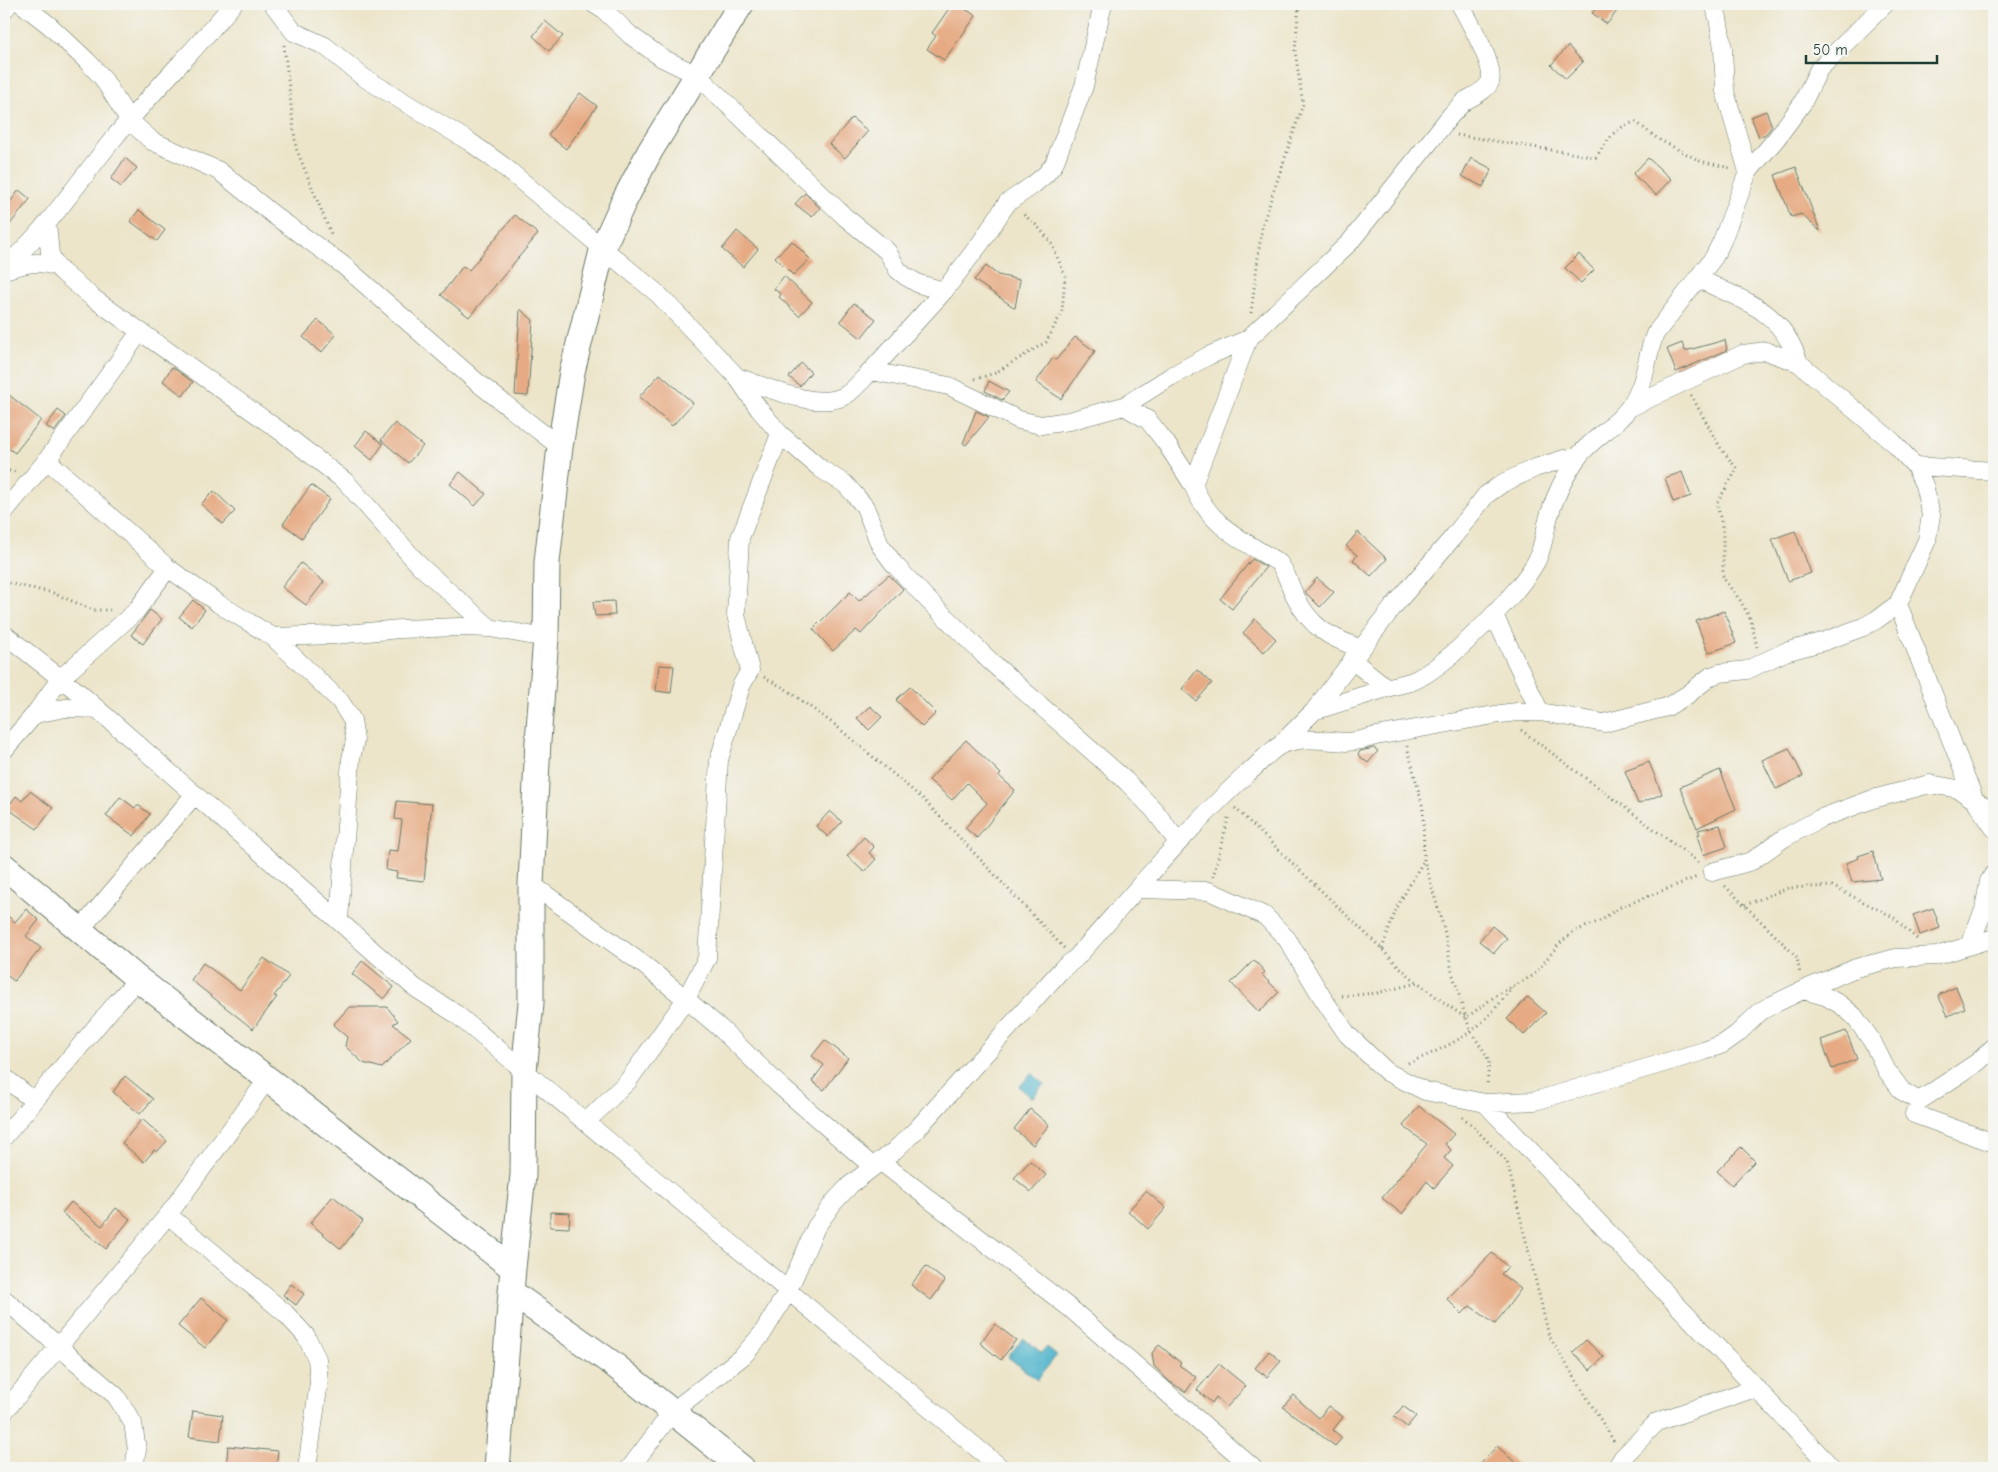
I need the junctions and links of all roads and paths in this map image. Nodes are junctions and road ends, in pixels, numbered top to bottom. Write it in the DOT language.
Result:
graph roads {
  1 [pos="9,4"];
  2 [pos="22,4"];
  3 [pos="232,4"];
  4 [pos="594,4"];
  5 [pos="741,4"];
  6 [pos="1103,4"];
  7 [pos="1299,4"];
  8 [pos="1460,4"];
  9 [pos="1714,4"];
  10 [pos="1885,4"];
  11 [pos="276,9"];
  12 [pos="4,10"];
  13 [pos="697,75"];
  14 [pos="129,120"];
  15 [pos="1437,132"];
  16 [pos="1748,172"];
  17 [pos="1007,203"];
  18 [pos="48,223"];
  19 [pos="603,248"];
  20 [pos="343,265"];
  21 [pos="56,266"];
  22 [pos="4,269"];
  23 [pos="1698,278"];
  24 [pos="944,291"];
  25 [pos="140,332"];
  26 [pos="1248,339"];
  27 [pos="1799,363"];
  28 [pos="871,371"];
  29 [pos="737,377"];
  30 [pos="1684,382"];
  31 [pos="949,386"];
  32 [pos="1124,406"];
  33 [pos="1631,406"];
  34 [pos="780,434"];
  35 [pos="560,447"];
  36 [pos="1578,457"];
  37 [pos="47,460"];
  38 [pos="1915,466"];
  39 [pos="1994,471"];
  40 [pos="1194,485"];
  41 [pos="4,512"];
  42 [pos="168,568"];
  43 [pos="4,582"];
  44 [pos="1898,604"];
  45 [pos="136,611"];
  46 [pos="1494,614"];
  47 [pos="1876,620"];
  48 [pos="490,628"];
  49 [pos="4,634"];
  50 [pos="273,637"];
  51 [pos="546,638"];
  52 [pos="1914,644"];
  53 [pos="1356,655"];
  54 [pos="750,670"];
  55 [pos="1747,670"];
  56 [pos="60,679"];
  57 [pos="1387,688"];
  58 [pos="98,709"];
  59 [pos="1314,712"];
  60 [pos="1540,712"];
  61 [pos="35,714"];
  62 [pos="1500,714"];
  63 [pos="1404,731"];
  64 [pos="1281,744"];
  65 [pos="4,750"];
  66 [pos="195,794"];
  67 [pos="1975,801"];
  68 [pos="1227,804"];
  69 [pos="1994,809"];
  70 [pos="1994,828"];
  71 [pos="1178,842"];
  72 [pos="1424,860"];
  73 [pos="4,866"];
  74 [pos="1712,872"];
  75 [pos="1994,874"];
  76 [pos="531,884"];
  77 [pos="1138,889"];
  78 [pos="1209,892"];
  79 [pos="1745,905"];
  80 [pos="1990,911"];
  81 [pos="338,920"];
  82 [pos="80,930"];
  83 [pos="1994,938"];
  84 [pos="1969,945"];
  85 [pos="1382,948"];
  86 [pos="1936,956"];
  87 [pos="1075,959"];
  88 [pos="138,979"];
  89 [pos="1417,983"];
  90 [pos="1514,985"];
  91 [pos="1803,990"];
  92 [pos="1322,997"];
  93 [pos="686,1000"];
  94 [pos="1466,1018"];
  95 [pos="1470,1032"];
  96 [pos="1994,1047"];
  97 [pos="524,1071"];
  98 [pos="1387,1072"];
  99 [pos="4,1077"];
  100 [pos="268,1080"];
  101 [pos="34,1101"];
  102 [pos="1485,1103"];
  103 [pos="1455,1112"];
  104 [pos="1914,1114"];
  105 [pos="586,1122"];
  106 [pos="4,1137"];
  107 [pos="1994,1144"];
  108 [pos="876,1164"];
  109 [pos="168,1215"];
  110 [pos="512,1280"];
  111 [pos="788,1291"];
  112 [pos="4,1299"];
  113 [pos="57,1346"];
  114 [pos="1755,1388"];
  115 [pos="673,1411"];
  116 [pos="4,1412"];
  117 [pos="1620,1462"];
  118 [pos="134,1468"];
  119 [pos="307,1468"];
  120 [pos="497,1468"];
  121 [pos="630,1468"];
  122 [pos="742,1468"];
  123 [pos="1001,1468"];
  124 [pos="1253,1468"];
  125 [pos="1832,1468"];
  1 -- 12 [label="street"];
  2 -- 14 [label="street"];
  3 -- 14 [label="street"];
  4 -- 13 [label="street"];
  5 -- 13 [label="street"];
  6 -- 17 [label="street"];
  7 -- 26 [label="path"];
  8 -- 15 [label="street"];
  9 -- 16 [label="street"];
  10 -- 16 [label="street"];
  11 -- 19 [label="street"];
  11 -- 20 [label="path"];
  13 -- 19 [label="street"];
  13 -- 24 [label="street"];
  14 -- 18 [label="street"];
  14 -- 20 [label="street"];
  15 -- 16 [label="path"];
  15 -- 26 [label="street"];
  16 -- 23 [label="street"];
  17 -- 24 [label="street"];
  17 -- 31 [label="path"];
  18 -- 21 [label="street"];
  18 -- 22 [label="street"];
  19 -- 29 [label="street"];
  19 -- 35 [label="street"];
  20 -- 35 [label="street"];
  21 -- 22 [label="street"];
  21 -- 25 [label="street"];
  23 -- 27 [label="street"];
  23 -- 33 [label="street"];
  24 -- 28 [label="street"];
  25 -- 37 [label="street"];
  25 -- 48 [label="street"];
  26 -- 32 [label="street"];
  26 -- 40 [label="street"];
  27 -- 30 [label="street"];
  27 -- 38 [label="street"];
  28 -- 29 [label="street"];
  28 -- 31 [label="street"];
  29 -- 34 [label="street"];
  30 -- 33 [label="street"];
  30 -- 55 [label="path"];
  31 -- 32 [label="street"];
  32 -- 40 [label="street"];
  33 -- 36 [label="street"];
  34 -- 54 [label="street"];
  34 -- 71 [label="street"];
  35 -- 51 [label="street"];
  36 -- 46 [label="street"];
  36 -- 53 [label="street"];
  37 -- 41 [label="street"];
  37 -- 42 [label="street"];
  38 -- 39 [label="street"];
  38 -- 44 [label="street"];
  40 -- 53 [label="street"];
  42 -- 45 [label="street"];
  42 -- 50 [label="street"];
  43 -- 45 [label="path"];
  44 -- 47 [label="street"];
  44 -- 52 [label="street"];
  45 -- 56 [label="street"];
  46 -- 57 [label="street"];
  46 -- 60 [label="street"];
  47 -- 52 [label="street"];
  47 -- 55 [label="street"];
  48 -- 50 [label="street"];
  48 -- 51 [label="street"];
  49 -- 56 [label="street"];
  50 -- 81 [label="street"];
  51 -- 76 [label="street"];
  52 -- 67 [label="street"];
  53 -- 57 [label="street"];
  53 -- 59 [label="street"];
  54 -- 87 [label="path"];
  54 -- 93 [label="street"];
  55 -- 60 [label="street"];
  56 -- 58 [label="street"];
  56 -- 61 [label="street"];
  57 -- 59 [label="street"];
  58 -- 61 [label="street"];
  58 -- 66 [label="street"];
  59 -- 64 [label="street"];
  60 -- 62 [label="street"];
  61 -- 65 [label="street"];
  62 -- 63 [label="street"];
  62 -- 74 [label="path"];
  63 -- 64 [label="street"];
  63 -- 72 [label="path"];
  64 -- 68 [label="street"];
  66 -- 81 [label="street"];
  66 -- 82 [label="street"];
  67 -- 69 [label="street"];
  67 -- 70 [label="street"];
  67 -- 74 [label="street"];
  68 -- 71 [label="street"];
  68 -- 78 [label="path"];
  68 -- 85 [label="path"];
  71 -- 77 [label="street"];
  72 -- 85 [label="path"];
  72 -- 94 [label="path"];
  73 -- 82 [label="street"];
  74 -- 79 [label="path"];
  74 -- 90 [label="path"];
  75 -- 80 [label="street"];
  76 -- 93 [label="street"];
  76 -- 97 [label="street"];
  77 -- 78 [label="street"];
  77 -- 87 [label="street"];
  78 -- 92 [label="street"];
  79 -- 86 [label="path"];
  79 -- 91 [label="path"];
  80 -- 84 [label="street"];
  81 -- 97 [label="street"];
  82 -- 88 [label="street"];
  83 -- 84 [label="street"];
  84 -- 86 [label="street"];
  85 -- 89 [label="path"];
  86 -- 91 [label="street"];
  87 -- 108 [label="street"];
  88 -- 100 [label="street"];
  88 -- 101 [label="street"];
  89 -- 92 [label="path"];
  89 -- 94 [label="path"];
  90 -- 94 [label="path"];
  90 -- 95 [label="path"];
  91 -- 96 [label="street"];
  91 -- 102 [label="street"];
  92 -- 98 [label="street"];
  93 -- 105 [label="street"];
  93 -- 108 [label="street"];
  94 -- 95 [label="path"];
  95 -- 98 [label="path"];
  95 -- 102 [label="path"];
  97 -- 105 [label="street"];
  97 -- 110 [label="street"];
  98 -- 102 [label="street"];
  99 -- 101 [label="street"];
  100 -- 109 [label="street"];
  100 -- 110 [label="street"];
  101 -- 106 [label="street"];
  102 -- 114 [label="street"];
  103 -- 117 [label="path"];
  104 -- 107 [label="street"];
  105 -- 111 [label="street"];
  108 -- 111 [label="street"];
  108 -- 124 [label="street"];
  109 -- 113 [label="street"];
  109 -- 119 [label="street"];
  110 -- 115 [label="street"];
  110 -- 120 [label="street"];
  111 -- 115 [label="street"];
  111 -- 123 [label="street"];
  112 -- 113 [label="street"];
  113 -- 116 [label="street"];
  113 -- 118 [label="street"];
  114 -- 117 [label="street"];
  114 -- 125 [label="street"];
  115 -- 121 [label="street"];
  115 -- 122 [label="street"];
}
